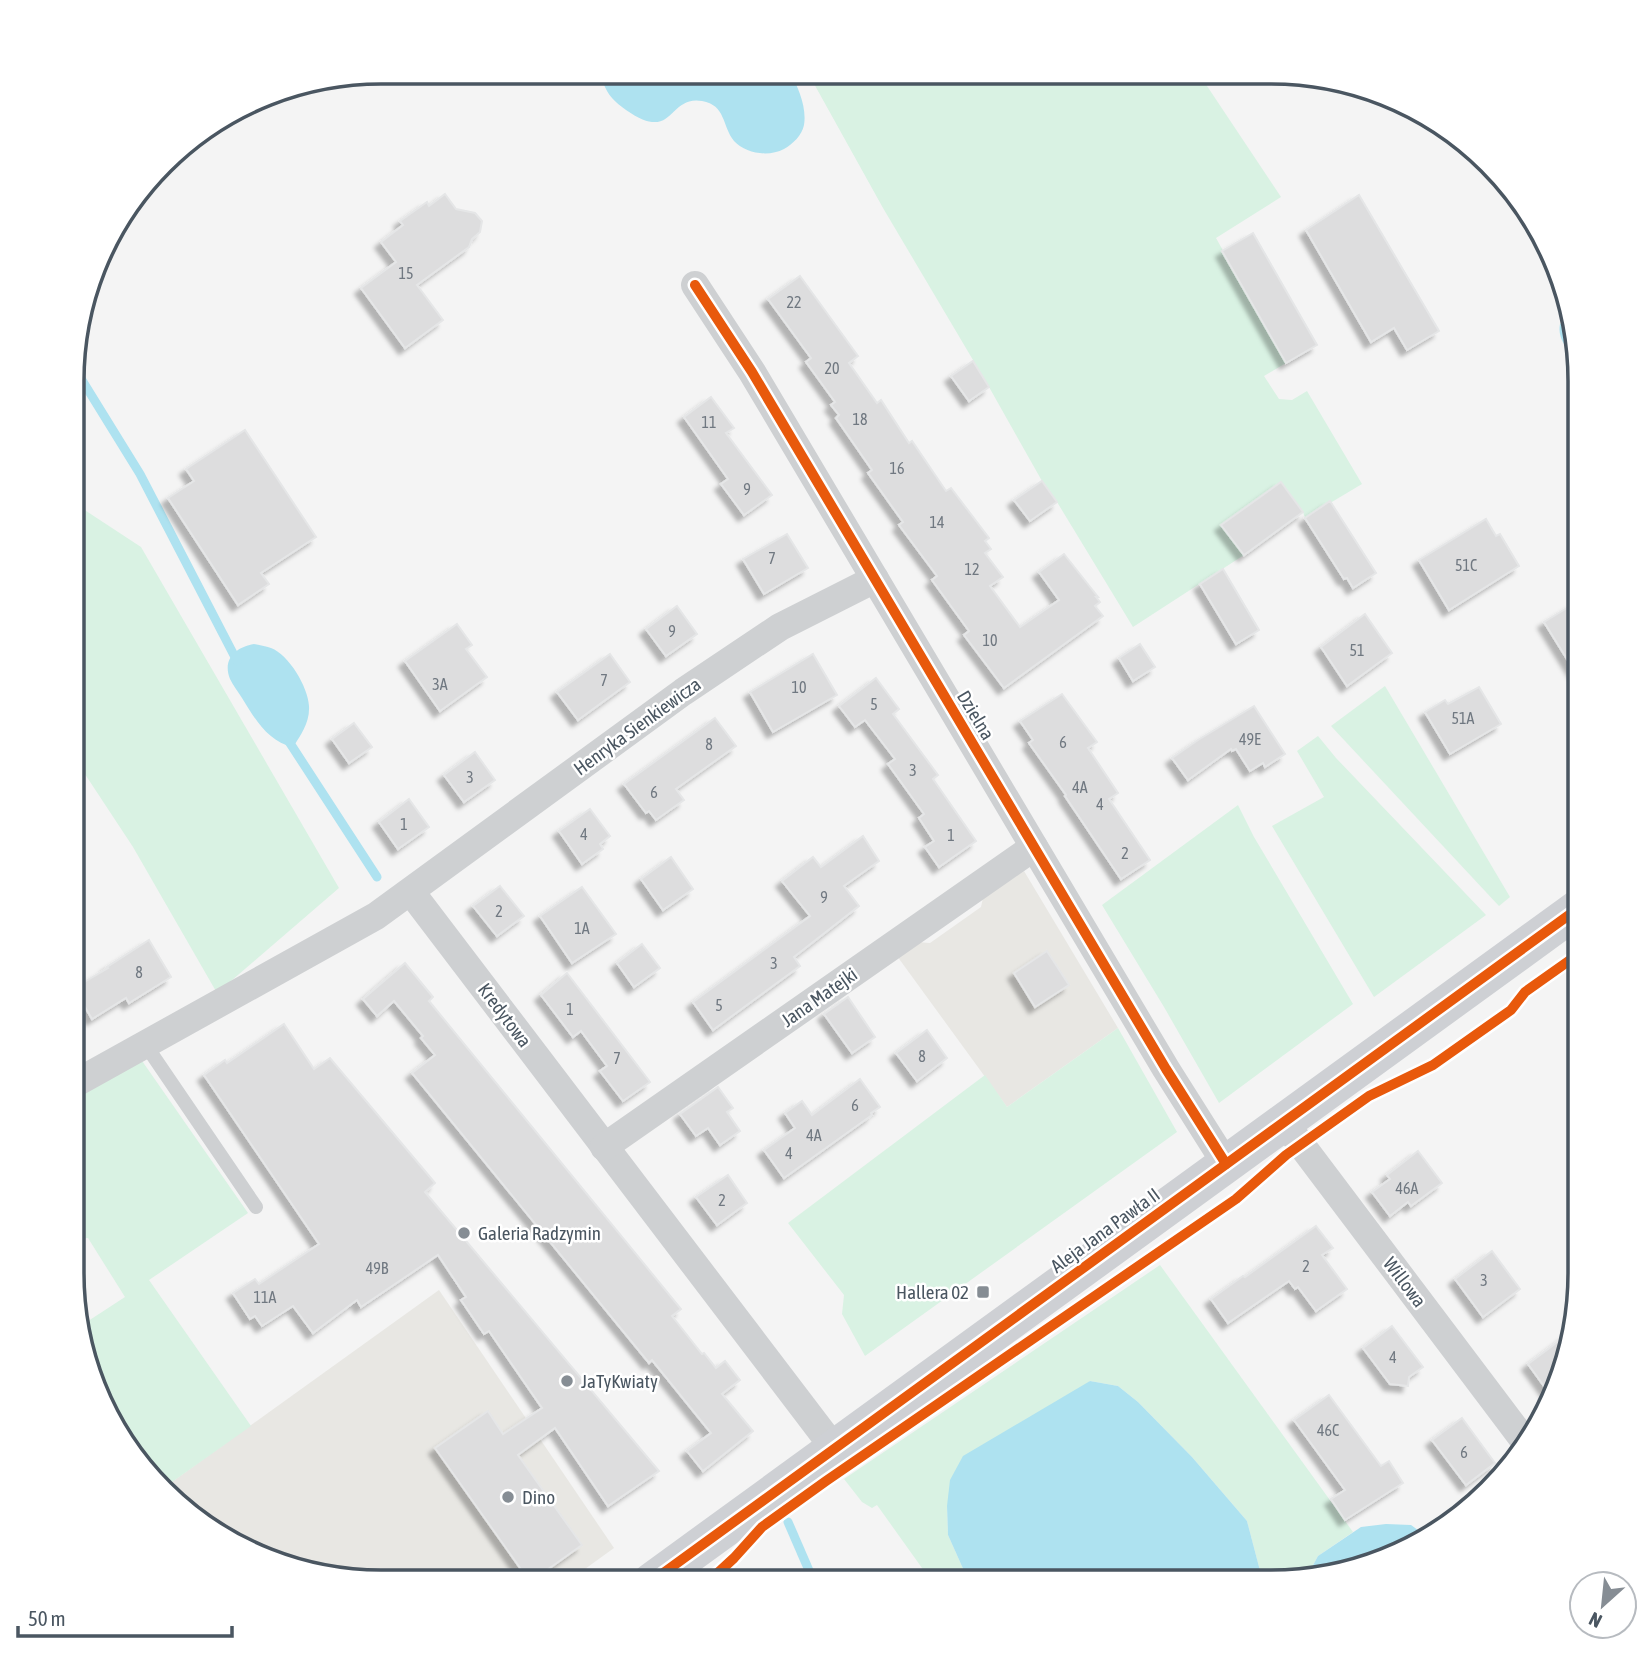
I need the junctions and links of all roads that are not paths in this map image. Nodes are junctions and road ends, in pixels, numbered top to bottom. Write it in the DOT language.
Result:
graph roads {
  1 [pos="695,285"];
  2 [pos="875,579"];
  3 [pos="1034,847"];
  4 [pos="411,892"];
  5 [pos="1568,916"];
  6 [pos="145,1044"];
  7 [pos="84,1078"];
  8 [pos="1284,1122"];
  9 [pos="604,1147"];
  10 [pos="1226,1164"];
  11 [pos="256,1207"];
  12 [pos="1520,1435"];
  13 [pos="834,1448"];
  14 [pos="667,1570"];
  1 -- 2 [label="street, Dzielna"];
  2 -- 3 [label="street, Dzielna"];
  2 -- 4 [label="street, Henryka Sienkiewicza"];
  3 -- 9 [label="street, Jana Matejki"];
  3 -- 10 [label="street, Dzielna"];
  4 -- 6 [label="street"];
  4 -- 9 [label="street, Kredytowa"];
  5 -- 8 [label="street, Aleja Jana Pawła II"];
  6 -- 7 [label="street"];
  6 -- 11 [label="lane"];
  8 -- 10 [label="street, Aleja Jana Pawła II"];
  8 -- 12 [label="street, Willowa"];
  9 -- 13 [label="street, Kredytowa"];
  10 -- 13 [label="street, Aleja Jana Pawła II"];
  13 -- 14 [label="street, Aleja Jana Pawła II"];
}
